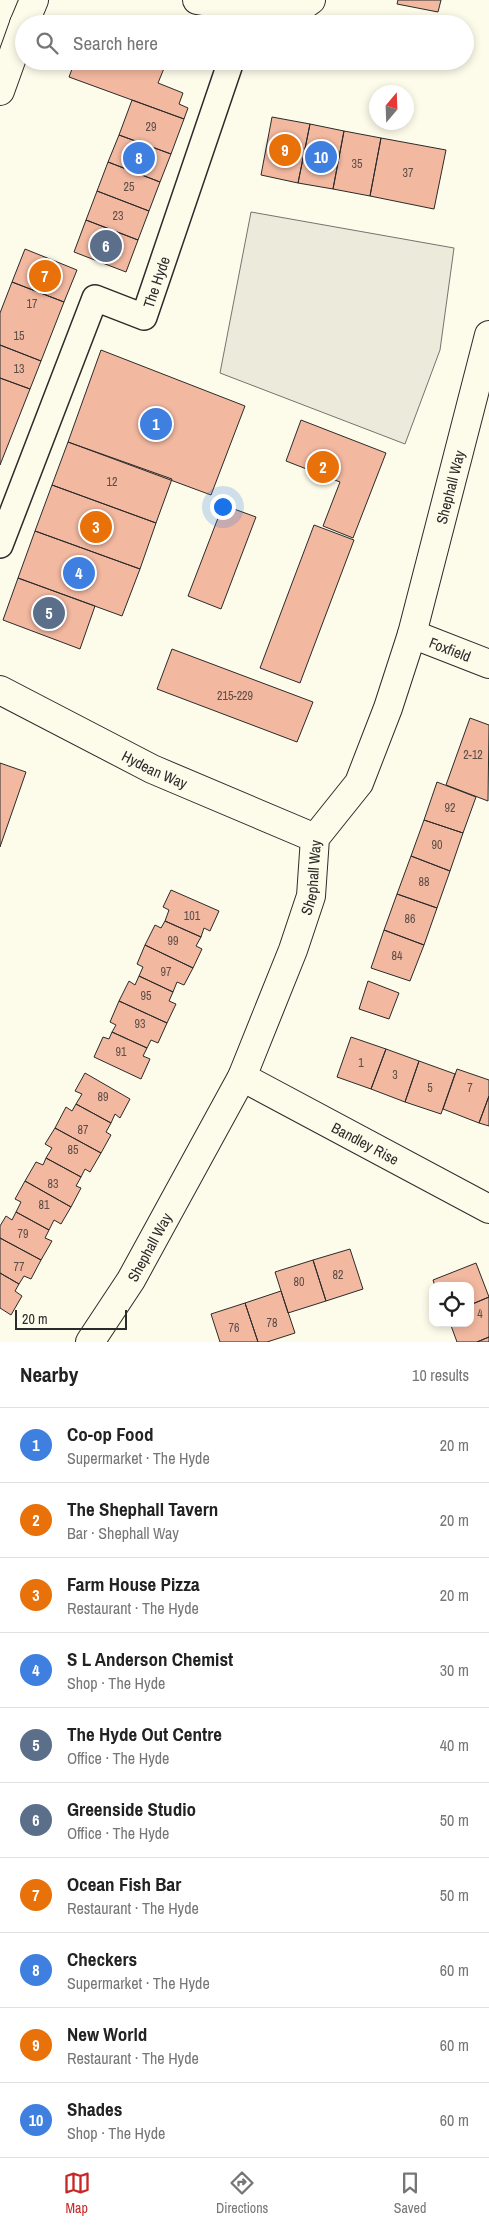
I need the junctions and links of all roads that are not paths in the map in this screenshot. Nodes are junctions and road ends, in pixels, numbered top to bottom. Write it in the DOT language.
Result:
graph roads {
  1 [pos="34,0"];
  2 [pos="197,0"];
  3 [pos="311,0"];
  4 [pos="28,15"];
  5 [pos="240,15"];
  6 [pos="265,15"];
  7 [pos="15,49"];
  8 [pos="228,70"];
  9 [pos="0,91"];
  10 [pos="489,335"];
  11 [pos="0,545"];
  12 [pos="412,634"];
  13 [pos="489,664"];
  14 [pos="0,690"];
  15 [pos="315,838"];
  16 [pos="242,1077"];
  17 [pos="489,1209"];
  18 [pos="90,1342"];
  1 -- 4 [label="street"];
  2 -- 5 [label="street"];
  3 -- 6 [label="street"];
  7 -- 9 [label="street"];
  8 -- 11 [label="street, The Hyde"];
  10 -- 12 [label="street, Shephall Way"];
  12 -- 13 [label="street, Foxfield"];
  12 -- 15 [label="street, Shephall Way"];
  14 -- 15 [label="street, Hydean Way"];
  15 -- 16 [label="street, Shephall Way"];
  16 -- 17 [label="street, Bandley Rise"];
  16 -- 18 [label="street, Shephall Way"];
}
